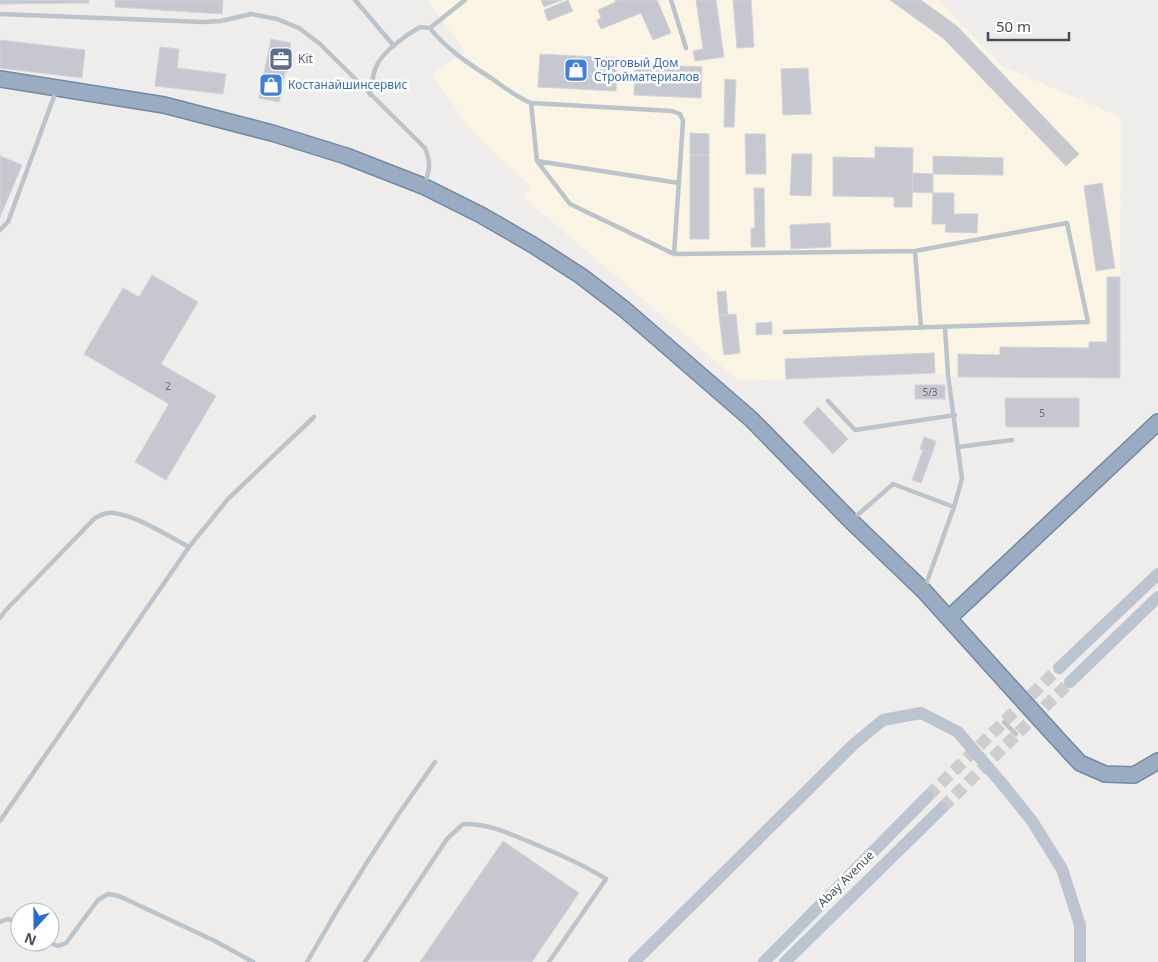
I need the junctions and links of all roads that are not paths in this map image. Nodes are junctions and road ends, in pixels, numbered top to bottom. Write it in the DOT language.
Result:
graph roads {
  1 [pos="355,0"];
  2 [pos="465,0"];
  3 [pos="672,0"];
  4 [pos="0,14"];
  5 [pos="430,28"];
  6 [pos="394,46"];
  7 [pos="686,48"];
  8 [pos="0,79"];
  9 [pos="58,88"];
  10 [pos="370,95"];
  11 [pos="531,103"];
  12 [pos="536,161"];
  13 [pos="679,183"];
  14 [pos="424,186"];
  15 [pos="0,230"];
  16 [pos="915,251"];
  17 [pos="674,254"];
  18 [pos="945,327"];
  19 [pos="920,328"];
  20 [pos="785,332"];
  21 [pos="828,401"];
  22 [pos="955,415"];
  23 [pos="314,417"];
  24 [pos="1158,422"];
  25 [pos="1012,440"];
  26 [pos="958,447"];
  27 [pos="954,507"];
  28 [pos="851,521"];
  29 [pos="189,547"];
  30 [pos="1158,574"];
  31 [pos="924,591"];
  32 [pos="1158,597"];
  33 [pos="0,618"];
  34 [pos="949,618"];
  35 [pos="1059,668"];
  36 [pos="1070,682"];
  37 [pos="1004,722"];
  38 [pos="1016,734"];
  39 [pos="1158,761"];
  40 [pos="435,762"];
  41 [pos="928,796"];
  42 [pos="942,808"];
  43 [pos="0,821"];
  44 [pos="60,945"];
  45 [pos="253,962"];
  46 [pos="307,962"];
  47 [pos="365,962"];
  48 [pos="549,962"];
  49 [pos="634,962"];
  50 [pos="764,962"];
  51 [pos="785,962"];
  52 [pos="1080,962"];
  1 -- 6 [label="lane"];
  2 -- 5 [label="lane"];
  3 -- 7 [label="lane"];
  4 -- 10 [label="lane"];
  5 -- 6 [label="lane"];
  5 -- 11 [label="lane"];
  6 -- 10 [label="lane"];
  8 -- 9 [label="highway"];
  9 -- 14 [label="highway"];
  9 -- 15 [label="lane"];
  10 -- 14 [label="lane"];
  11 -- 12 [label="lane"];
  11 -- 13 [label="lane"];
  12 -- 13 [label="lane"];
  12 -- 17 [label="lane"];
  13 -- 17 [label="lane"];
  14 -- 28 [label="highway"];
  16 -- 17 [label="lane"];
  16 -- 18 [label="lane"];
  16 -- 19 [label="lane"];
  18 -- 19 [label="lane"];
  18 -- 22 [label="lane"];
  19 -- 20 [label="lane"];
  21 -- 22 [label="lane"];
  22 -- 26 [label="lane"];
  23 -- 29 [label="lane"];
  24 -- 34 [label="highway"];
  25 -- 26 [label="lane"];
  26 -- 27 [label="lane"];
  27 -- 28 [label="lane"];
  27 -- 31 [label="lane"];
  28 -- 31 [label="highway"];
  29 -- 33 [label="lane"];
  29 -- 43 [label="lane"];
  30 -- 35 [label="main road"];
  31 -- 34 [label="highway"];
  32 -- 36 [label="main road"];
  34 -- 39 [label="highway, bridge"];
  37 -- 38 [label="lane"];
  40 -- 46 [label="lane"];
  41 -- 50 [label="main road, Abay Avenue"];
  42 -- 51 [label="main road, Abay Avenue"];
  44 -- 45 [label="lane"];
  47 -- 48 [label="lane"];
  49 -- 52 [label="main road, bridge"];
}
